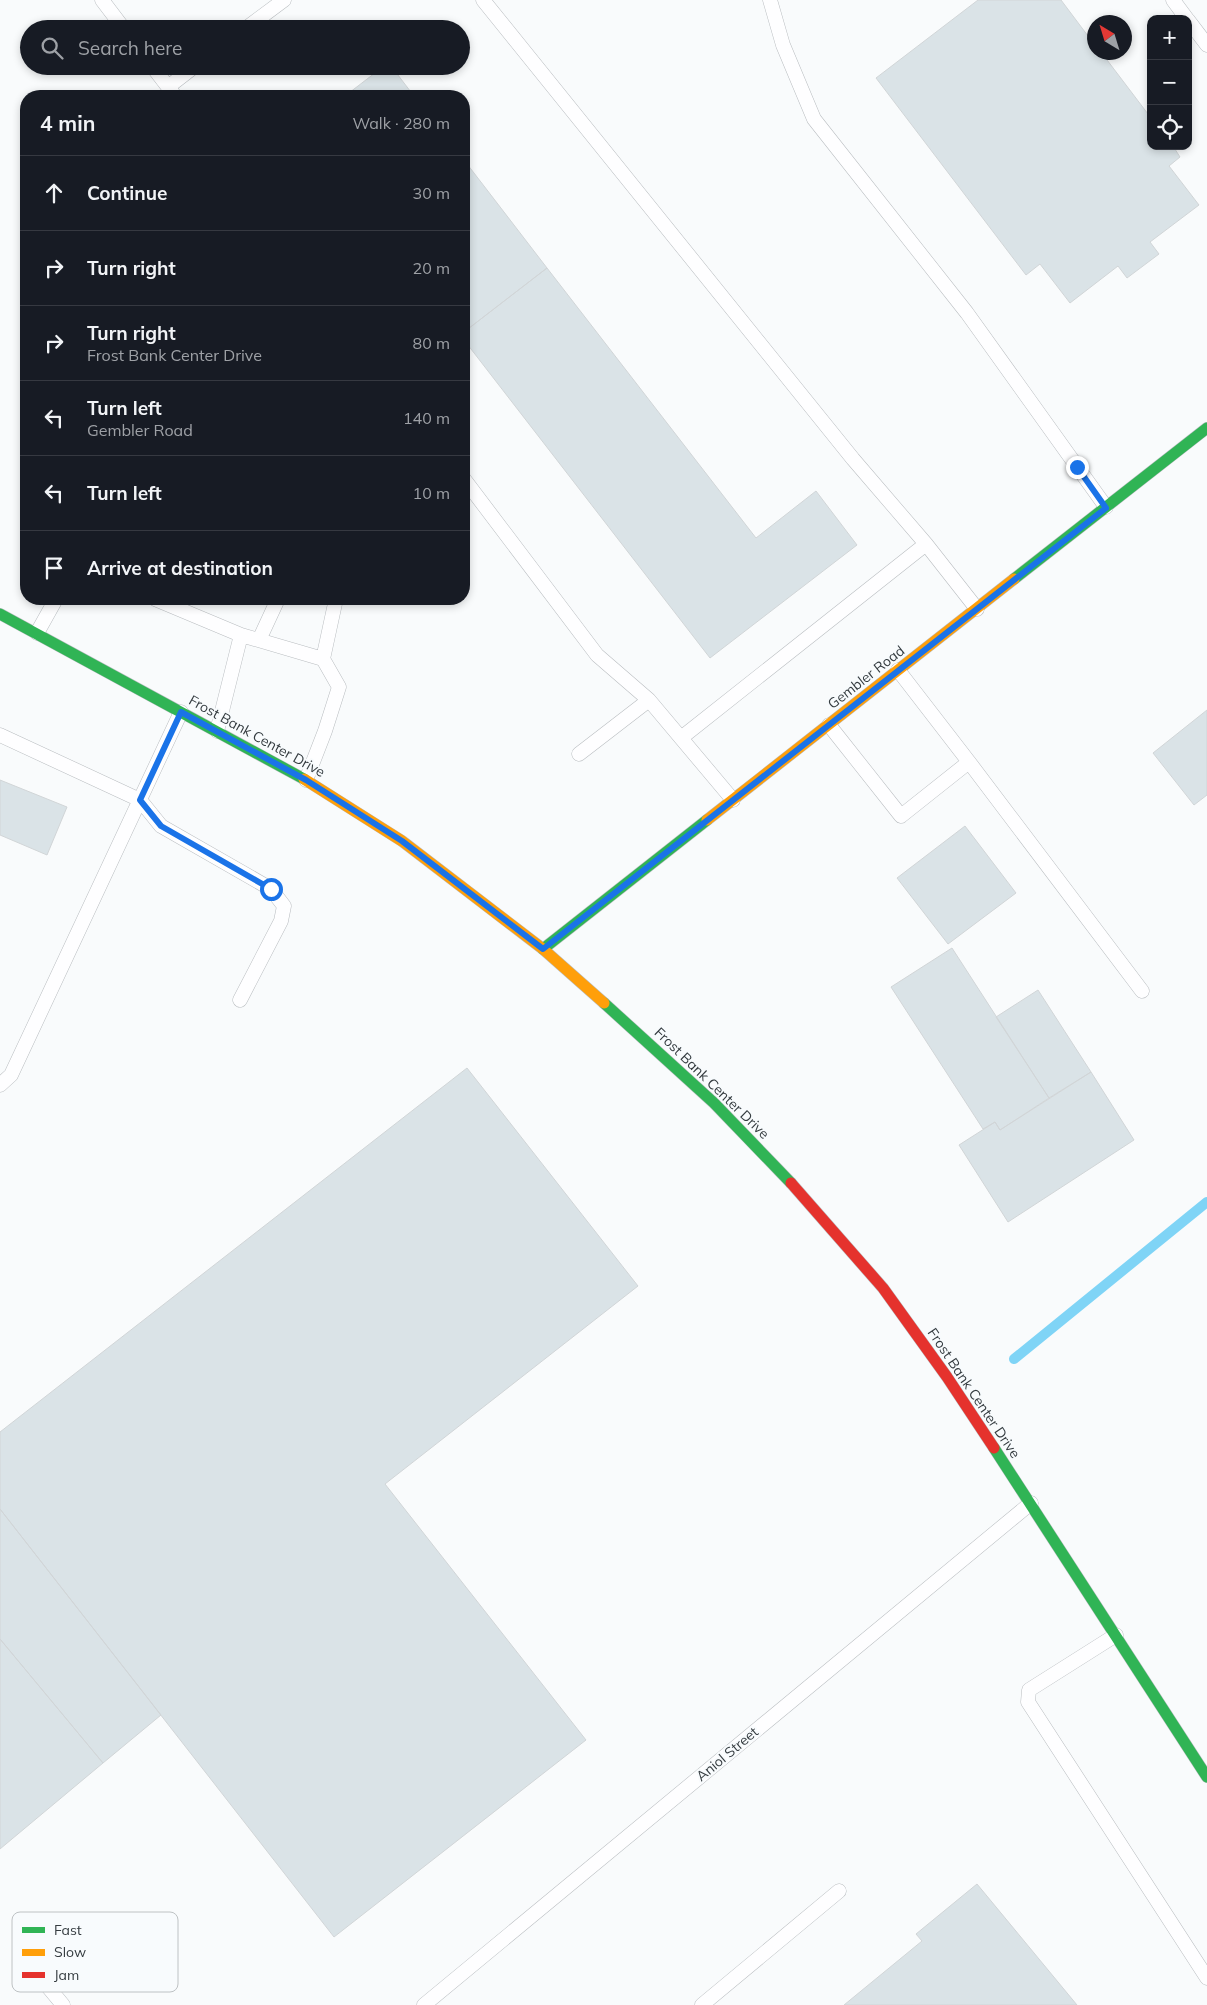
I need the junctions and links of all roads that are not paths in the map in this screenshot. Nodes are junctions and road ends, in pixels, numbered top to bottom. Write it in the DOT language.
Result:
graph roads {
  1 [pos="102,0"];
  2 [pos="284,0"];
  3 [pos="483,0"];
  4 [pos="770,0"];
  5 [pos="1173,0"];
  6 [pos="1185,15"];
  7 [pos="117,20"];
  8 [pos="257,20"];
  9 [pos="1192,24"];
  10 [pos="1207,45"];
  11 [pos="159,75"];
  12 [pos="187,75"];
  13 [pos="171,90"];
  14 [pos="173,90"];
  15 [pos="1204,435"];
  16 [pos="470,487"];
  17 [pos="1106,508"];
  18 [pos="926,544"];
  19 [pos="53,605"];
  20 [pos="170,605"];
  21 [pos="275,605"];
  22 [pos="335,605"];
  23 [pos="977,609"];
  24 [pos="0,614"];
  25 [pos="37,633"];
  26 [pos="241,635"];
  27 [pos="259,640"];
  28 [pos="323,659"];
  29 [pos="898,670"];
  30 [pos="649,700"];
  31 [pos="181,712"];
  32 [pos="829,725"];
  33 [pos="217,731"];
  34 [pos="0,735"];
  35 [pos="681,738"];
  36 [pos="579,754"];
  37 [pos="969,762"];
  38 [pos="306,780"];
  39 [pos="140,800"];
  40 [pos="733,800"];
  41 [pos="543,949"];
  42 [pos="1142,991"];
  43 [pos="240,1000"];
  44 [pos="0,1085"];
  45 [pos="1031,1503"];
  46 [pos="1116,1635"];
  47 [pos="1207,1777"];
  48 [pos="840,1891"];
  49 [pos="1207,1978"];
  50 [pos="52,1992"];
  51 [pos="63,2005"];
  52 [pos="424,2005"];
  53 [pos="702,2005"];
  1 -- 7 [label="lane"];
  2 -- 8 [label="lane"];
  3 -- 18 [label="lane"];
  4 -- 17 [label="lane"];
  5 -- 6 [label="lane"];
  9 -- 10 [label="lane"];
  11 -- 13 [label="lane"];
  12 -- 14 [label="lane"];
  15 -- 17 [label="main road, Gembler Road"];
  16 -- 30 [label="lane"];
  17 -- 23 [label="main road, Gembler Road"];
  18 -- 23 [label="lane"];
  18 -- 35 [label="lane"];
  19 -- 25 [label="lane"];
  20 -- 26 [label="lane"];
  21 -- 27 [label="lane"];
  22 -- 28 [label="lane"];
  23 -- 29 [label="main road, Gembler Road"];
  24 -- 25 [label="main road, Frost Bank Center Drive"];
  25 -- 31 [label="main road, Frost Bank Center Drive"];
  26 -- 27 [label="lane"];
  26 -- 33 [label="lane"];
  27 -- 28 [label="lane"];
  28 -- 38 [label="lane"];
  29 -- 32 [label="main road, Gembler Road"];
  29 -- 37 [label="lane"];
  30 -- 35 [label="lane"];
  30 -- 36 [label="lane"];
  31 -- 33 [label="main road, Frost Bank Center Drive"];
  31 -- 39 [label="lane"];
  32 -- 37 [label="lane"];
  32 -- 40 [label="main road, Gembler Road"];
  33 -- 38 [label="main road, Frost Bank Center Drive"];
  34 -- 39 [label="lane"];
  35 -- 40 [label="lane"];
  37 -- 42 [label="lane"];
  38 -- 41 [label="main road, Frost Bank Center Drive"];
  39 -- 43 [label="lane"];
  39 -- 44 [label="lane"];
  40 -- 41 [label="main road, Gembler Road"];
  41 -- 45 [label="main road, Frost Bank Center Drive"];
  45 -- 46 [label="main road, Frost Bank Center Drive"];
  45 -- 52 [label="lane, Aniol Street"];
  46 -- 47 [label="main road, Frost Bank Center Drive"];
  46 -- 49 [label="lane"];
  48 -- 53 [label="lane"];
  50 -- 51 [label="lane"];
}
